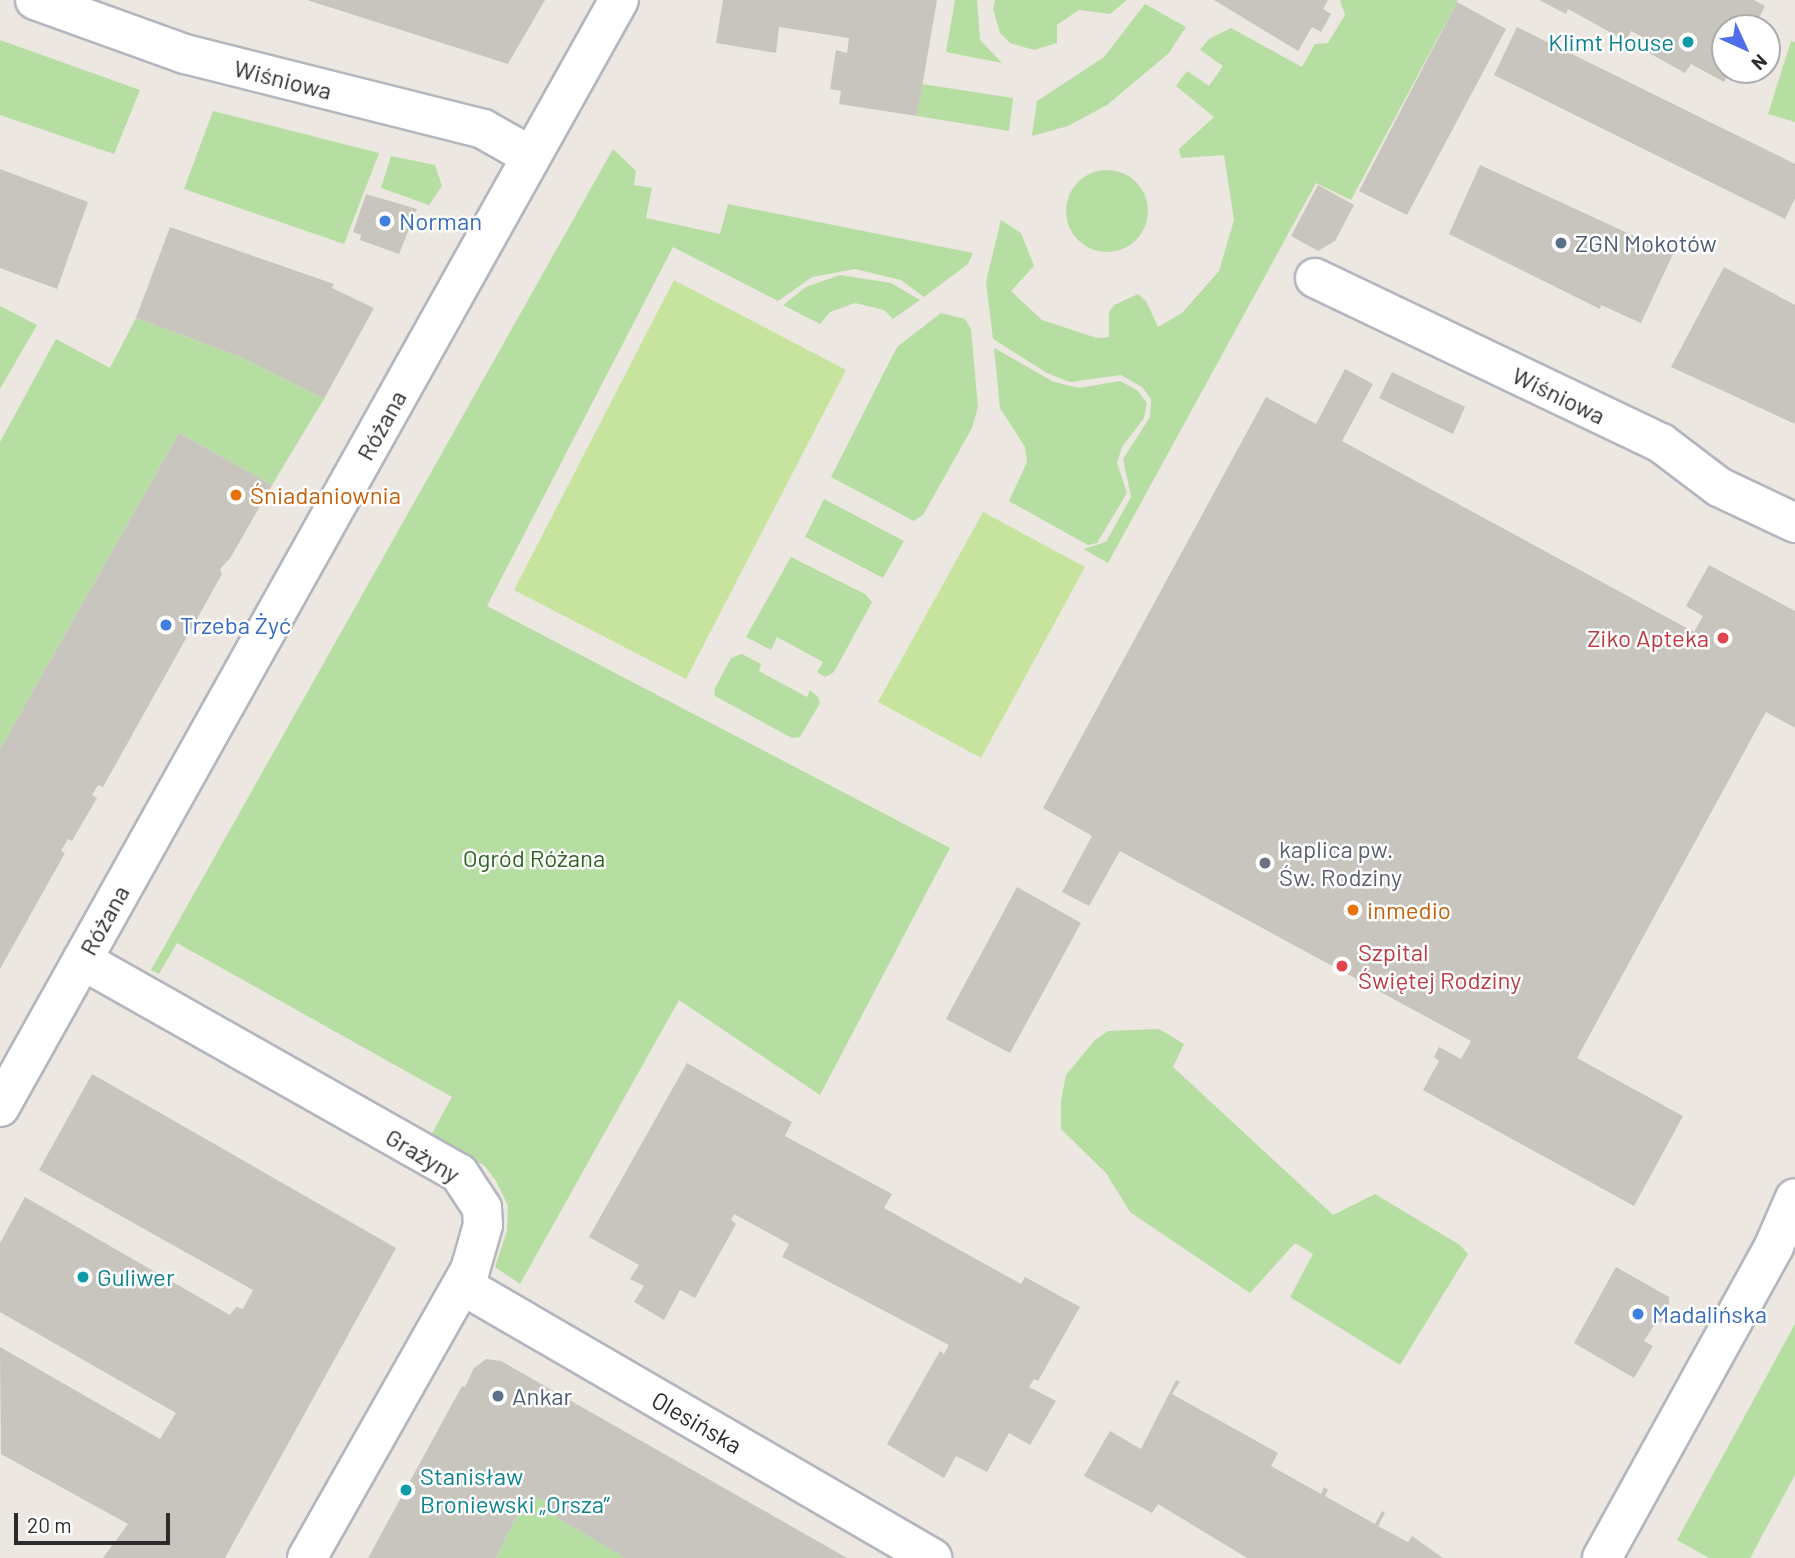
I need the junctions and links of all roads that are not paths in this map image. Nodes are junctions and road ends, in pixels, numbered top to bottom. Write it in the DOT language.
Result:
graph roads {
  1 [pos="35,0"];
  2 [pos="619,0"];
  3 [pos="531,156"];
  4 [pos="1315,278"];
  5 [pos="1795,523"];
  6 [pos="82,960"];
  7 [pos="0,1107"];
  8 [pos="1795,1198"];
  9 [pos="462,1285"];
  10 [pos="307,1558"];
  11 [pos="932,1558"];
  12 [pos="1602,1558"];
  1 -- 3 [label="street, Wiśniowa"];
  2 -- 3 [label="street, Różana"];
  3 -- 6 [label="street, Różana"];
  4 -- 5 [label="street, Wiśniowa"];
  6 -- 7 [label="street, Różana"];
  6 -- 9 [label="street, Grażyny"];
  8 -- 12 [label="street"];
  9 -- 10 [label="street, Grażyny"];
  9 -- 11 [label="street, Olesińska"];
}
